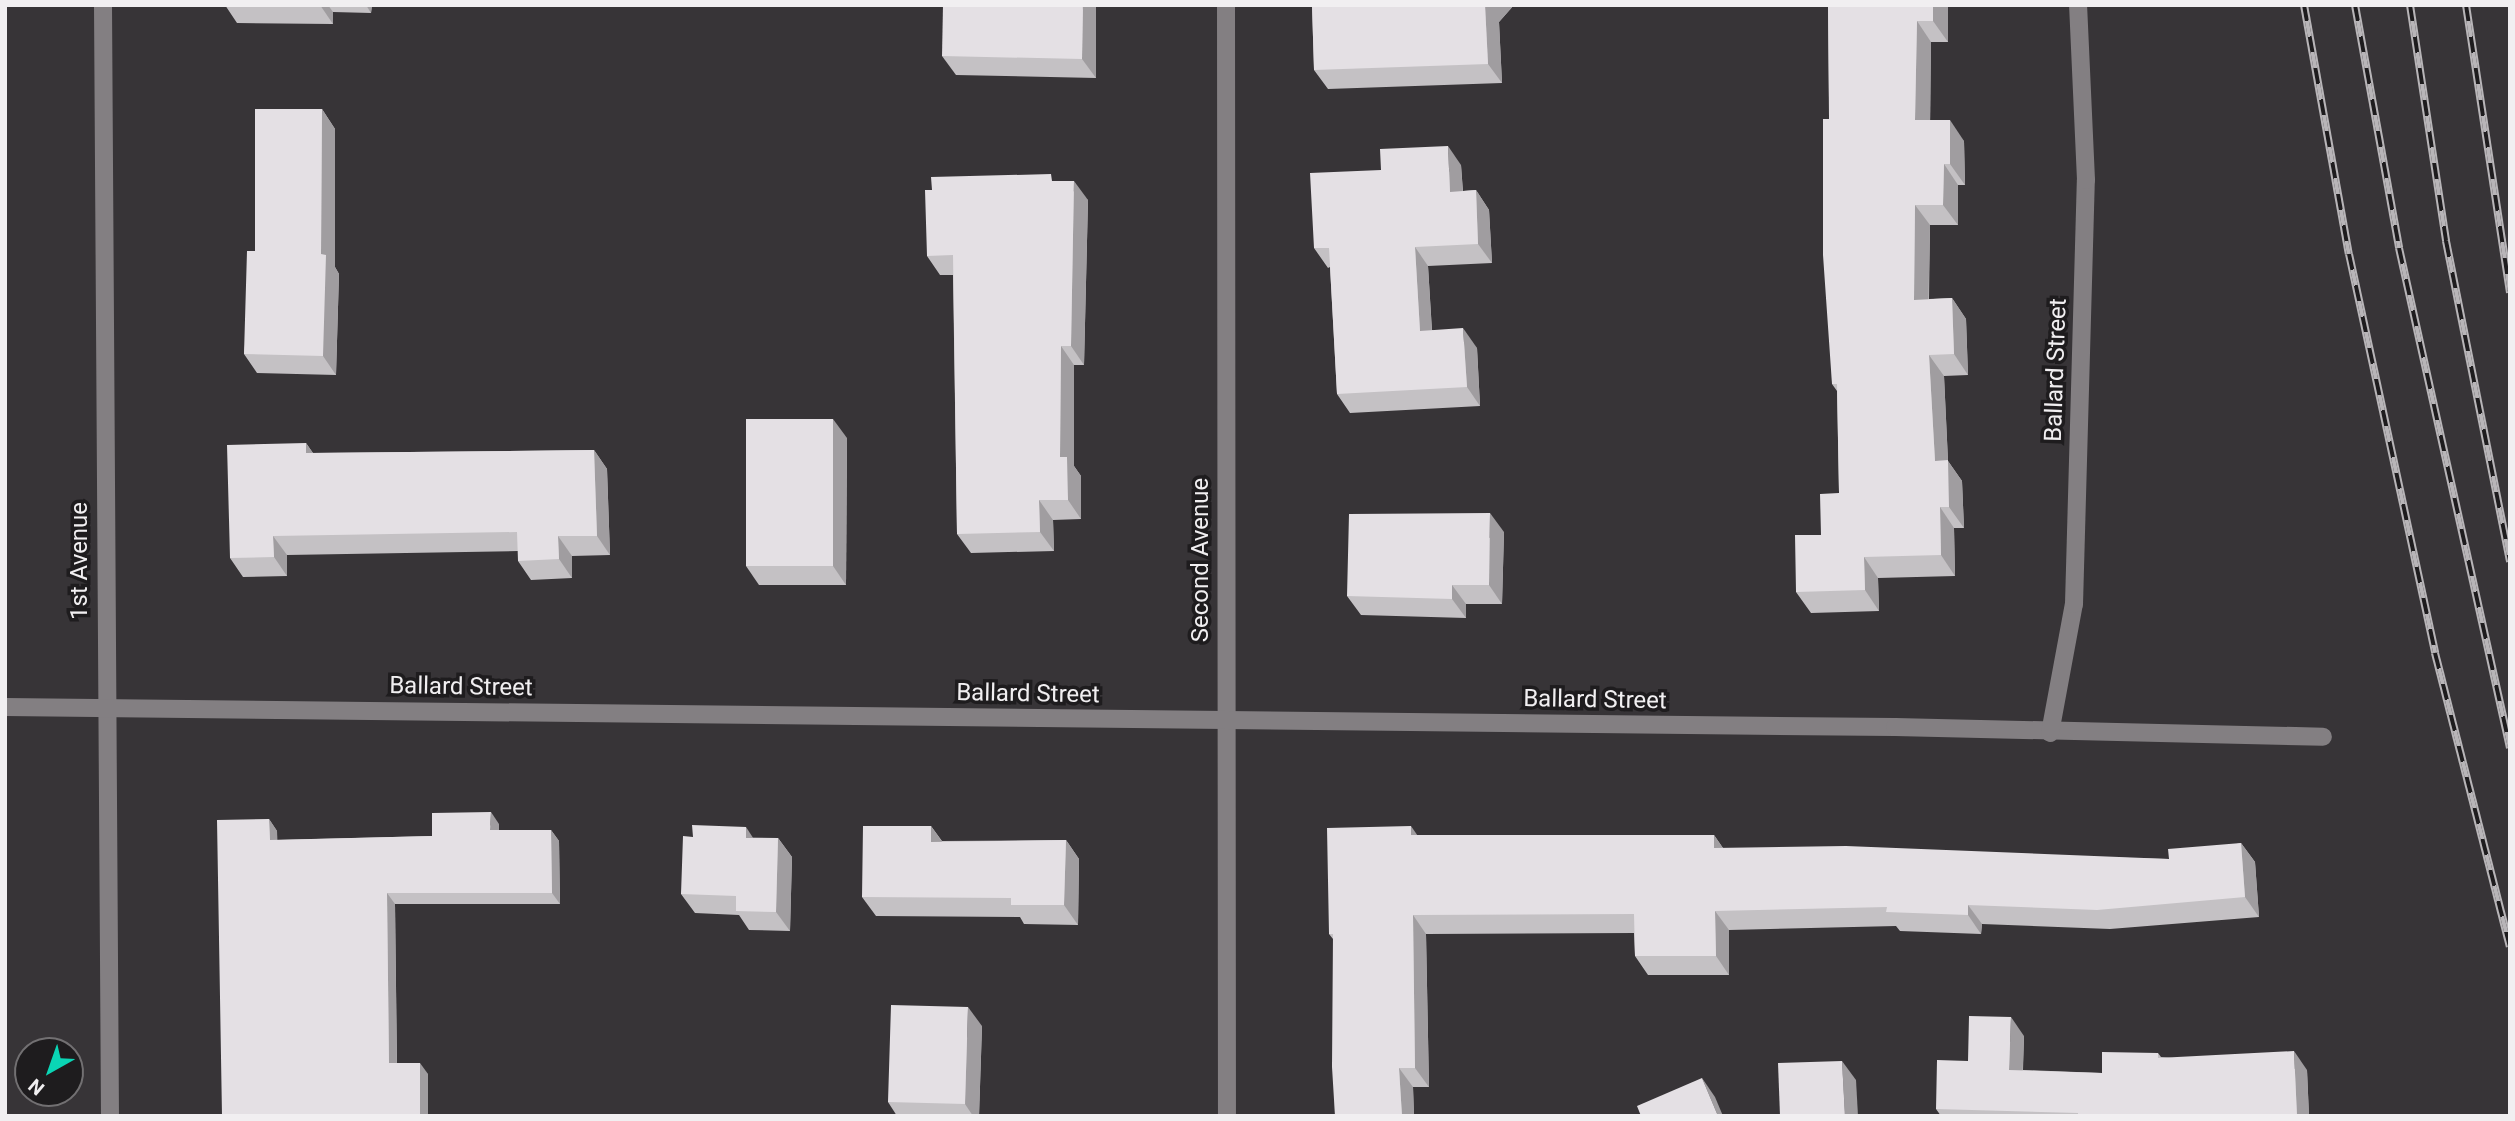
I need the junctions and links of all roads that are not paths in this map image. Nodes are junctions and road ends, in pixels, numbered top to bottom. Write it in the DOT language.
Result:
graph roads {
  1 [pos="103,5"];
  2 [pos="1226,5"];
  3 [pos="2078,5"];
  4 [pos="5,707"];
  5 [pos="104,707"];
  6 [pos="1226,721"];
  7 [pos="2050,733"];
  8 [pos="2323,737"];
  9 [pos="110,1116"];
  10 [pos="1227,1116"];
  1 -- 5 [label="street, 1st Avenue"];
  2 -- 6 [label="street, Second Avenue"];
  3 -- 7 [label="street, Ballard Street"];
  4 -- 5 [label="street, Ballard Street"];
  5 -- 6 [label="street, Ballard Street"];
  5 -- 9 [label="street, 1st Avenue"];
  6 -- 7 [label="street, Ballard Street"];
  6 -- 10 [label="street, Second Avenue"];
  7 -- 8 [label="street, Ballard Street"];
}
